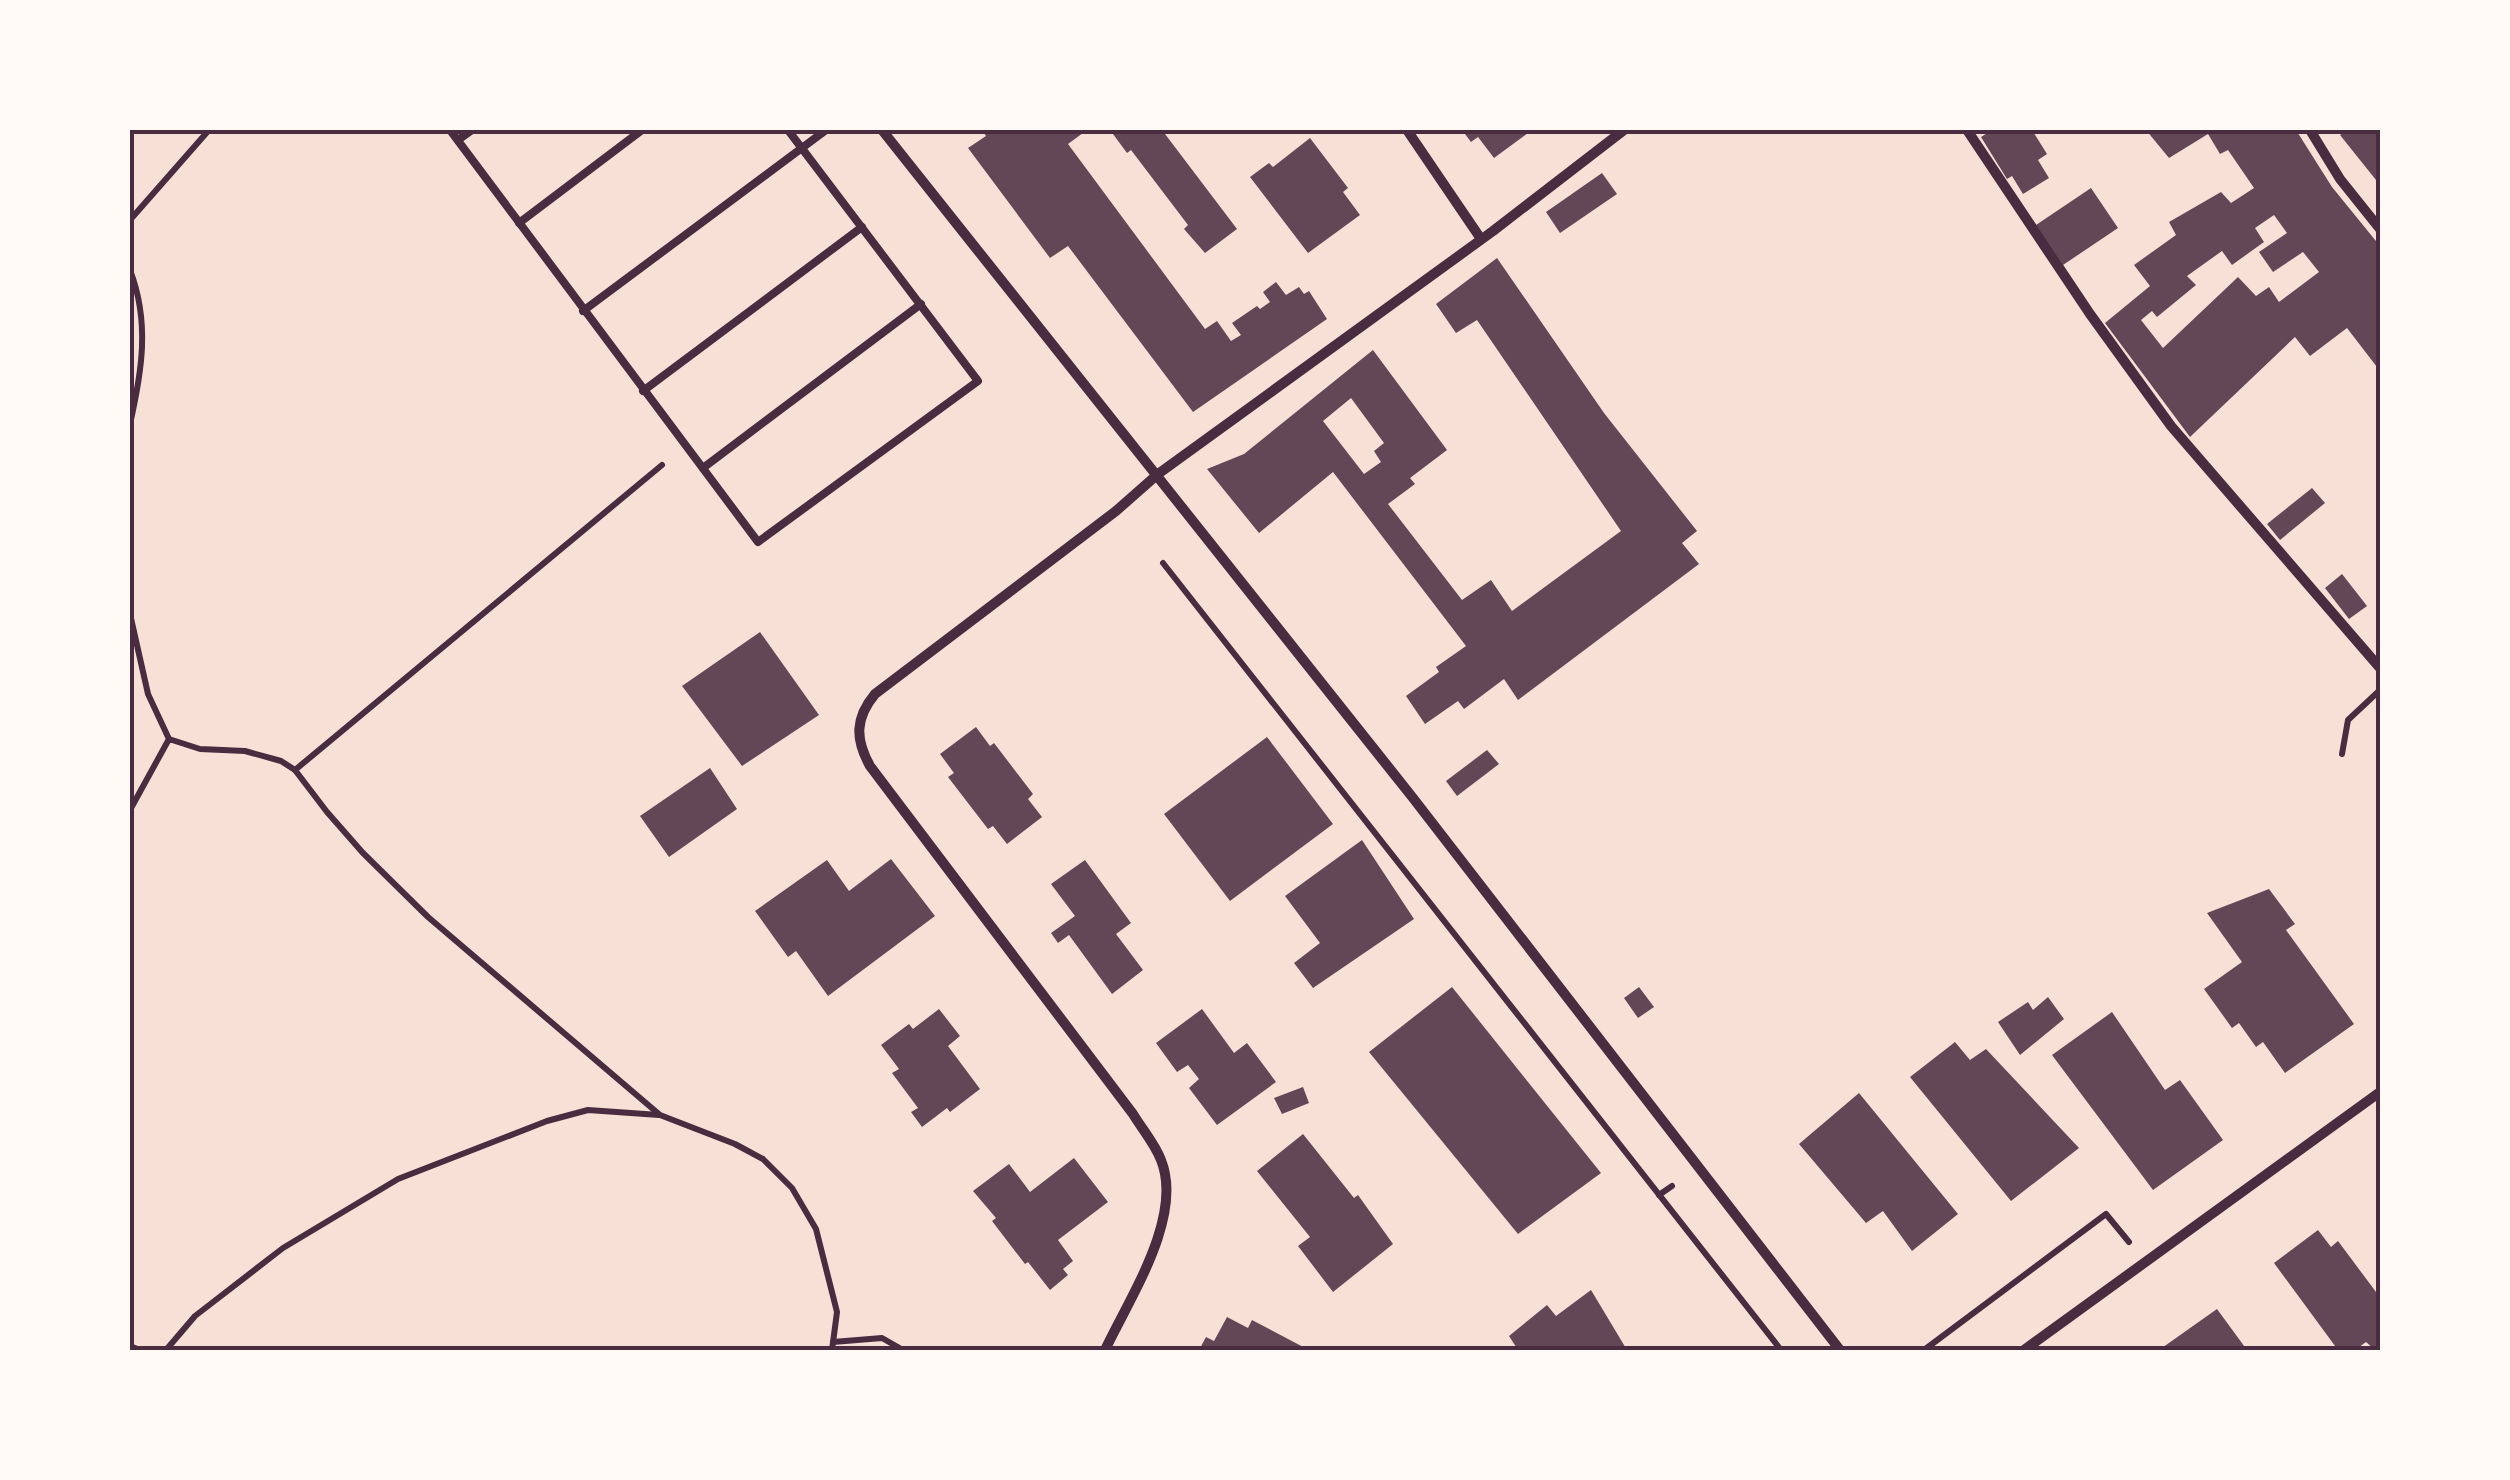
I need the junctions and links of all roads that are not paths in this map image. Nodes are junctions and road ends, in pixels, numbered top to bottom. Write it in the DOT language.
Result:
graph roads {
  1 [pos="450,130"];
  2 [pos="472,130"];
  3 [pos="642,130"];
  4 [pos="788,130"];
  5 [pos="826,130"];
  6 [pos="882,130"];
  7 [pos="1407,130"];
  8 [pos="1624,130"];
  9 [pos="1967,130"];
  10 [pos="2310,130"];
  11 [pos="458,140"];
  12 [pos="802,148"];
  13 [pos="519,223"];
  14 [pos="862,227"];
  15 [pos="2380,229"];
  16 [pos="1480,239"];
  17 [pos="921,304"];
  18 [pos="583,312"];
  19 [pos="643,391"];
  20 [pos="703,468"];
  21 [pos="1158,474"];
  22 [pos="2380,668"];
  23 [pos="2380,1092"];
  24 [pos="1106,1350"];
  25 [pos="1840,1350"];
  26 [pos="2024,1350"];
  1 -- 11 [label="lane"];
  2 -- 11 [label="lane"];
  3 -- 13 [label="lane"];
  4 -- 12 [label="lane"];
  5 -- 12 [label="lane"];
  6 -- 21 [label="street"];
  7 -- 16 [label="street"];
  8 -- 16 [label="street"];
  9 -- 22 [label="street"];
  10 -- 15 [label="street"];
  11 -- 13 [label="lane"];
  12 -- 14 [label="lane"];
  12 -- 18 [label="lane"];
  13 -- 18 [label="lane"];
  14 -- 17 [label="lane"];
  14 -- 19 [label="lane"];
  16 -- 21 [label="street"];
  17 -- 20 [label="lane"];
  17 -- 20 [label="lane"];
  18 -- 19 [label="lane"];
  19 -- 20 [label="lane"];
  21 -- 24 [label="street"];
  21 -- 25 [label="street"];
  23 -- 26 [label="street"];
}
